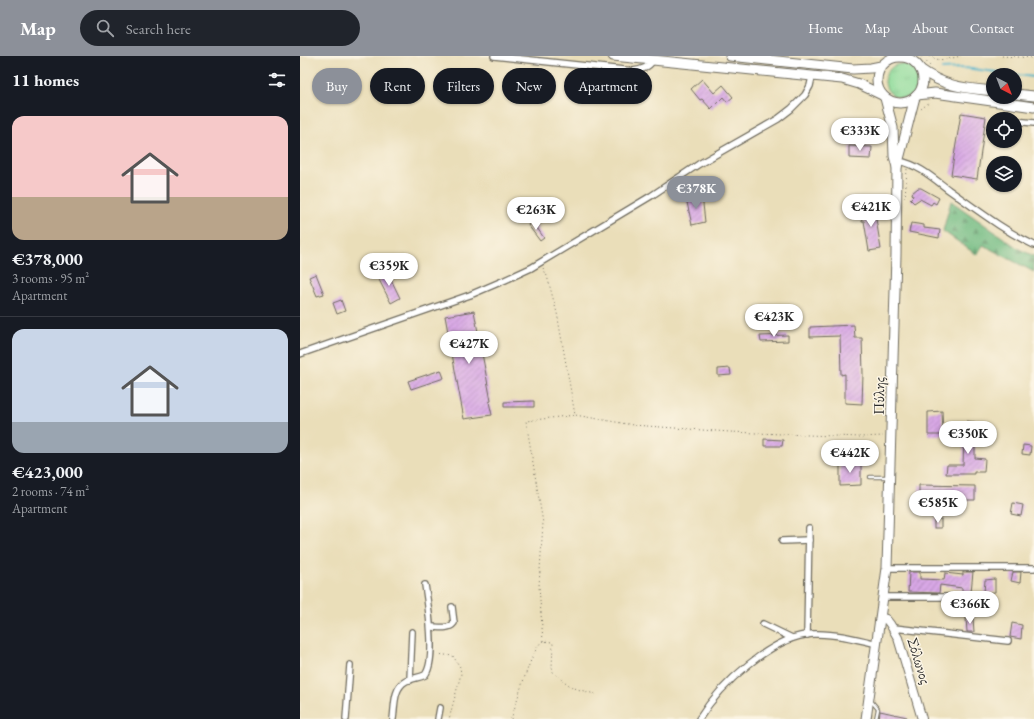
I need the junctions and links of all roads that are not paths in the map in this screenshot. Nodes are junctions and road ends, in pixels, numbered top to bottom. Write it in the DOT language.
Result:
graph roads {
  1 [pos="494,56"];
  2 [pos="613,56"];
  3 [pos="730,56"];
  4 [pos="910,58"];
  5 [pos="654,60"];
  6 [pos="886,61"];
  7 [pos="920,69"];
  8 [pos="812,77"];
  9 [pos="986,90"];
  10 [pos="1022,95"];
  11 [pos="884,96"];
  12 [pos="916,96"];
  13 [pos="1034,96"];
  14 [pos="1034,107"];
  15 [pos="1022,122"];
  16 [pos="1034,123"];
  17 [pos="901,164"];
  18 [pos="1034,245"];
  19 [pos="300,354"];
  20 [pos="870,477"];
  21 [pos="890,477"];
  22 [pos="809,528"];
  23 [pos="809,540"];
  24 [pos="782,541"];
  25 [pos="887,568"];
  26 [pos="1034,568"];
  27 [pos="425,585"];
  28 [pos="883,597"];
  29 [pos="971,597"];
  30 [pos="452,607"];
  31 [pos="880,617"];
  32 [pos="763,624"];
  33 [pos="430,627"];
  34 [pos="894,628"];
  35 [pos="412,632"];
  36 [pos="807,635"];
  37 [pos="792,638"];
  38 [pos="1008,641"];
  39 [pos="877,644"];
  40 [pos="350,665"];
  41 [pos="410,680"];
  42 [pos="869,698"];
  43 [pos="440,708"];
  44 [pos="346,719"];
  45 [pos="393,719"];
  46 [pos="438,719"];
  47 [pos="699,719"];
  48 [pos="866,719"];
  49 [pos="876,719"];
  50 [pos="922,719"];
  1 -- 5 [label="street"];
  2 -- 5 [label="main road"];
  3 -- 6 [label="main road"];
  4 -- 6 [label="main road"];
  4 -- 7 [label="main road"];
  5 -- 8 [label="main road"];
  6 -- 11 [label="main road"];
  7 -- 9 [label="main road"];
  7 -- 12 [label="main road"];
  8 -- 11 [label="main road"];
  8 -- 19 [label="street"];
  10 -- 13 [label="main road"];
  11 -- 12 [label="main road"];
  11 -- 17 [label="main road"];
  12 -- 14 [label="main road"];
  12 -- 17 [label="main road"];
  15 -- 16 [label="street"];
  17 -- 18 [label="street"];
  17 -- 21 [label="main road, Πύλης"];
  20 -- 21 [label="lane"];
  21 -- 25 [label="main road, Πύλης"];
  22 -- 23 [label="street"];
  23 -- 24 [label="street"];
  23 -- 36 [label="street"];
  25 -- 26 [label="street"];
  25 -- 28 [label="main road, Πύλης"];
  27 -- 33 [label="street"];
  28 -- 29 [label="street"];
  28 -- 31 [label="main road, Πύλης"];
  30 -- 33 [label="street"];
  31 -- 34 [label="street, Σόλωνος"];
  31 -- 39 [label="main road, Πύλης"];
  32 -- 37 [label="street"];
  33 -- 41 [label="street"];
  34 -- 38 [label="street"];
  34 -- 50 [label="street, Σόλωνος"];
  35 -- 41 [label="street"];
  36 -- 37 [label="street"];
  36 -- 39 [label="street"];
  37 -- 47 [label="street"];
  39 -- 42 [label="main road, Πύλης"];
  40 -- 44 [label="street"];
  41 -- 45 [label="street"];
  42 -- 48 [label="main road, Πύλης"];
  42 -- 49 [label="lane"];
  43 -- 46 [label="street"];
}
